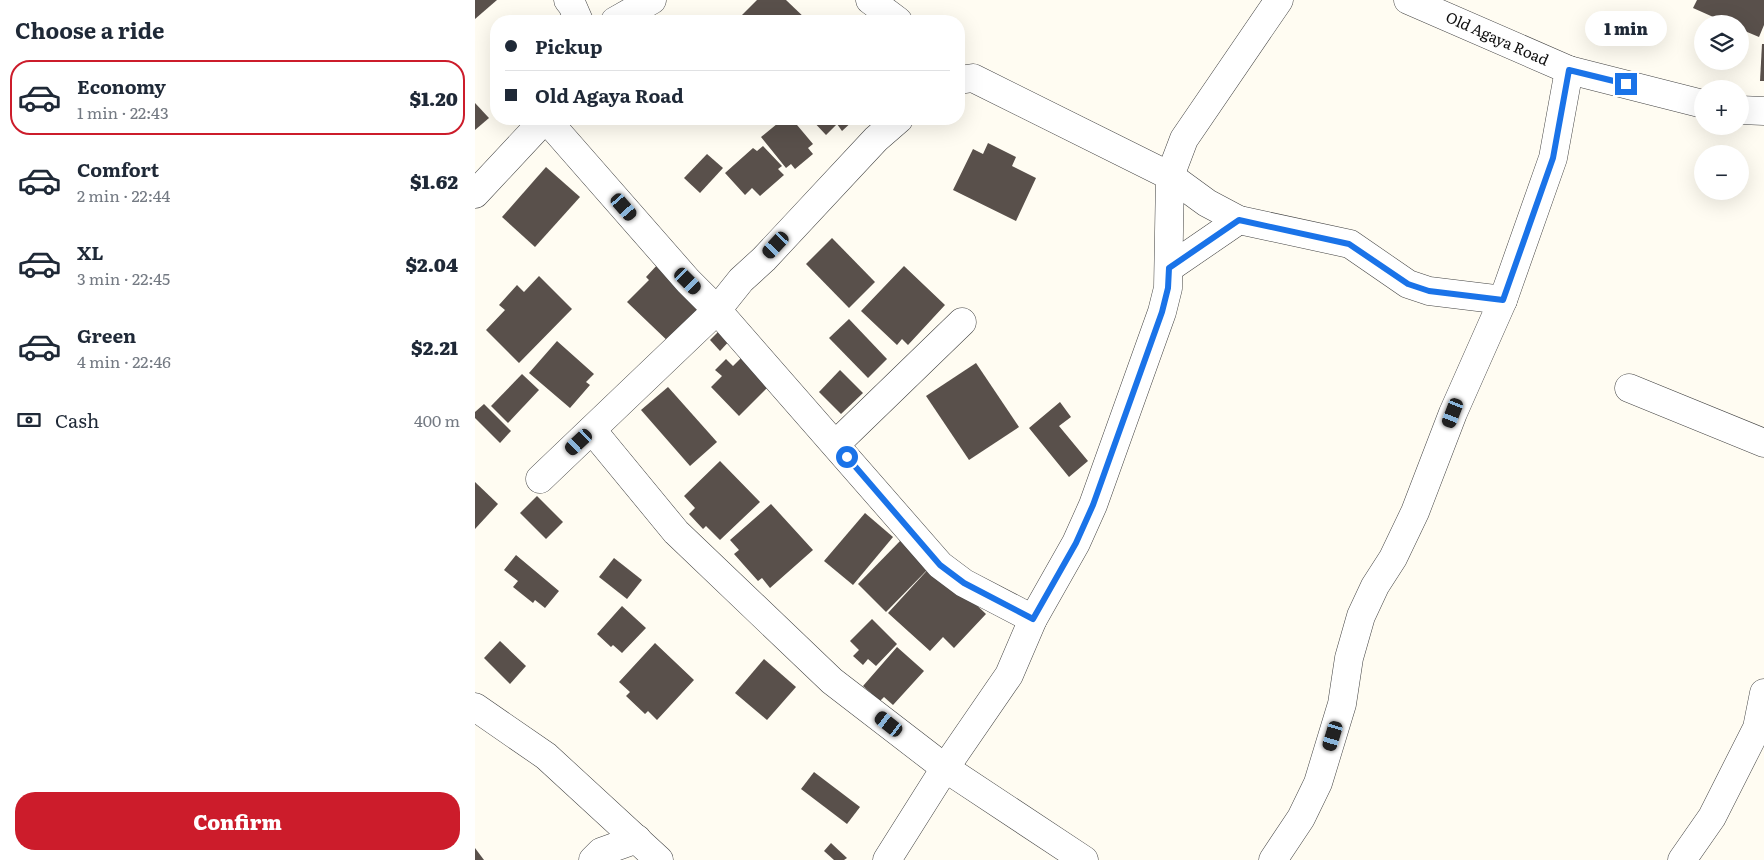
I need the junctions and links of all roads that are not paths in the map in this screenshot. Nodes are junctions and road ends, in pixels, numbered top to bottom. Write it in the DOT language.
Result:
graph roads {
  1 [pos="568,0"];
  2 [pos="652,0"];
  3 [pos="870,0"];
  4 [pos="1279,0"];
  5 [pos="1408,0"];
  6 [pos="576,15"];
  7 [pos="626,15"];
  8 [pos="890,15"];
  9 [pos="1569,70"];
  10 [pos="965,76"];
  11 [pos="1694,102"];
  12 [pos="1749,110"];
  13 [pos="1764,111"];
  14 [pos="540,125"];
  15 [pos="551,125"];
  16 [pos="892,125"];
  17 [pos="1171,176"];
  18 [pos="475,194"];
  19 [pos="1239,220"];
  20 [pos="1169,268"];
  21 [pos="1503,300"];
  22 [pos="717,310"];
  23 [pos="962,322"];
  24 [pos="1629,388"];
  25 [pos="592,430"];
  26 [pos="1764,443"];
  27 [pos="836,444"];
  28 [pos="540,480"];
  29 [pos="1033,619"];
  30 [pos="1764,693"];
  31 [pos="475,706"];
  32 [pos="945,768"];
  33 [pos="637,839"];
  34 [pos="593,860"];
  35 [pos="659,860"];
  36 [pos="887,860"];
  37 [pos="1084,860"];
  38 [pos="1273,860"];
  39 [pos="1682,860"];
  1 -- 6 [label="street"];
  2 -- 7 [label="street"];
  3 -- 8 [label="street"];
  4 -- 17 [label="street"];
  5 -- 9 [label="street, Old Agaya Road"];
  9 -- 11 [label="street, Old Agaya Road"];
  9 -- 21 [label="street"];
  10 -- 17 [label="street"];
  12 -- 13 [label="street"];
  14 -- 18 [label="street"];
  15 -- 22 [label="street"];
  16 -- 22 [label="street"];
  17 -- 19 [label="street"];
  17 -- 20 [label="street"];
  19 -- 20 [label="street"];
  19 -- 21 [label="street"];
  20 -- 29 [label="street"];
  21 -- 38 [label="street"];
  22 -- 25 [label="street"];
  22 -- 27 [label="street"];
  23 -- 27 [label="street"];
  24 -- 26 [label="street"];
  25 -- 28 [label="street"];
  25 -- 32 [label="street"];
  27 -- 29 [label="street"];
  29 -- 32 [label="street"];
  30 -- 39 [label="street"];
  31 -- 33 [label="street"];
  32 -- 36 [label="street"];
  32 -- 37 [label="street"];
  33 -- 34 [label="street"];
  33 -- 35 [label="street"];
}
